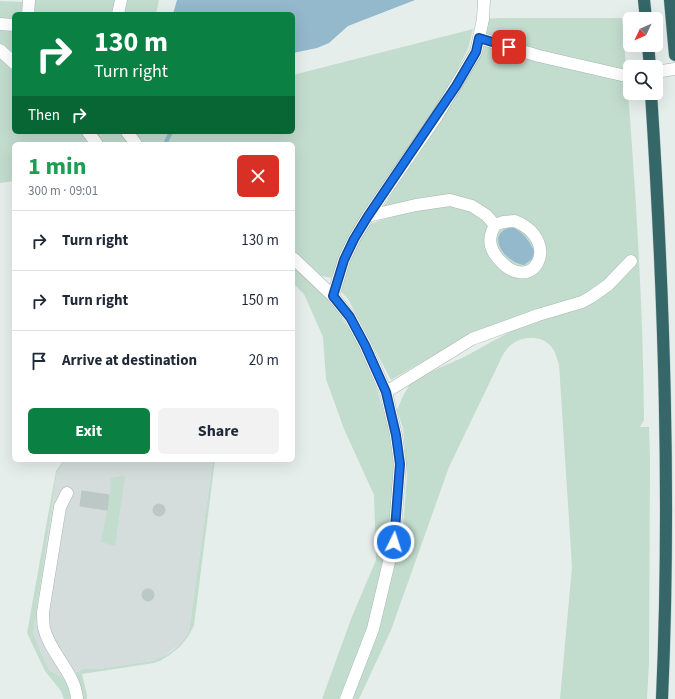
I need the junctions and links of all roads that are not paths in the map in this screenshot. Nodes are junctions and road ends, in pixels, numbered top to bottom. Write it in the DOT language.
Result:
graph roads {
  1 [pos="29,0"];
  2 [pos="121,0"];
  3 [pos="484,0"];
  4 [pos="644,0"];
  5 [pos="670,0"];
  6 [pos="28,12"];
  7 [pos="118,12"];
  8 [pos="645,12"];
  9 [pos="0,24"];
  10 [pos="12,25"];
  11 [pos="479,38"];
  12 [pos="0,50"];
  13 [pos="675,55"];
  14 [pos="12,61"];
  15 [pos="675,69"];
  16 [pos="663,71"];
  17 [pos="623,75"];
  18 [pos="652,100"];
  19 [pos="368,216"];
  20 [pos="494,225"];
  21 [pos="295,260"];
  22 [pos="631,261"];
  23 [pos="333,296"];
  24 [pos="386,392"];
  25 [pos="68,493"];
  26 [pos="77,699"];
  27 [pos="346,699"];
  28 [pos="662,699"];
  1 -- 6 [label="lane"];
  2 -- 7 [label="lane"];
  3 -- 11 [label="lane"];
  4 -- 8 [label="highway"];
  5 -- 13 [label="highway"];
  9 -- 10 [label="lane"];
  11 -- 17 [label="lane"];
  11 -- 19 [label="lane"];
  12 -- 14 [label="lane"];
  15 -- 16 [label="lane"];
  18 -- 28 [label="highway"];
  19 -- 20 [label="lane"];
  19 -- 23 [label="lane"];
  20 -- 20 [label="lane"];
  21 -- 23 [label="lane"];
  22 -- 24 [label="lane"];
  23 -- 24 [label="lane"];
  24 -- 27 [label="lane"];
  25 -- 26 [label="lane"];
}
